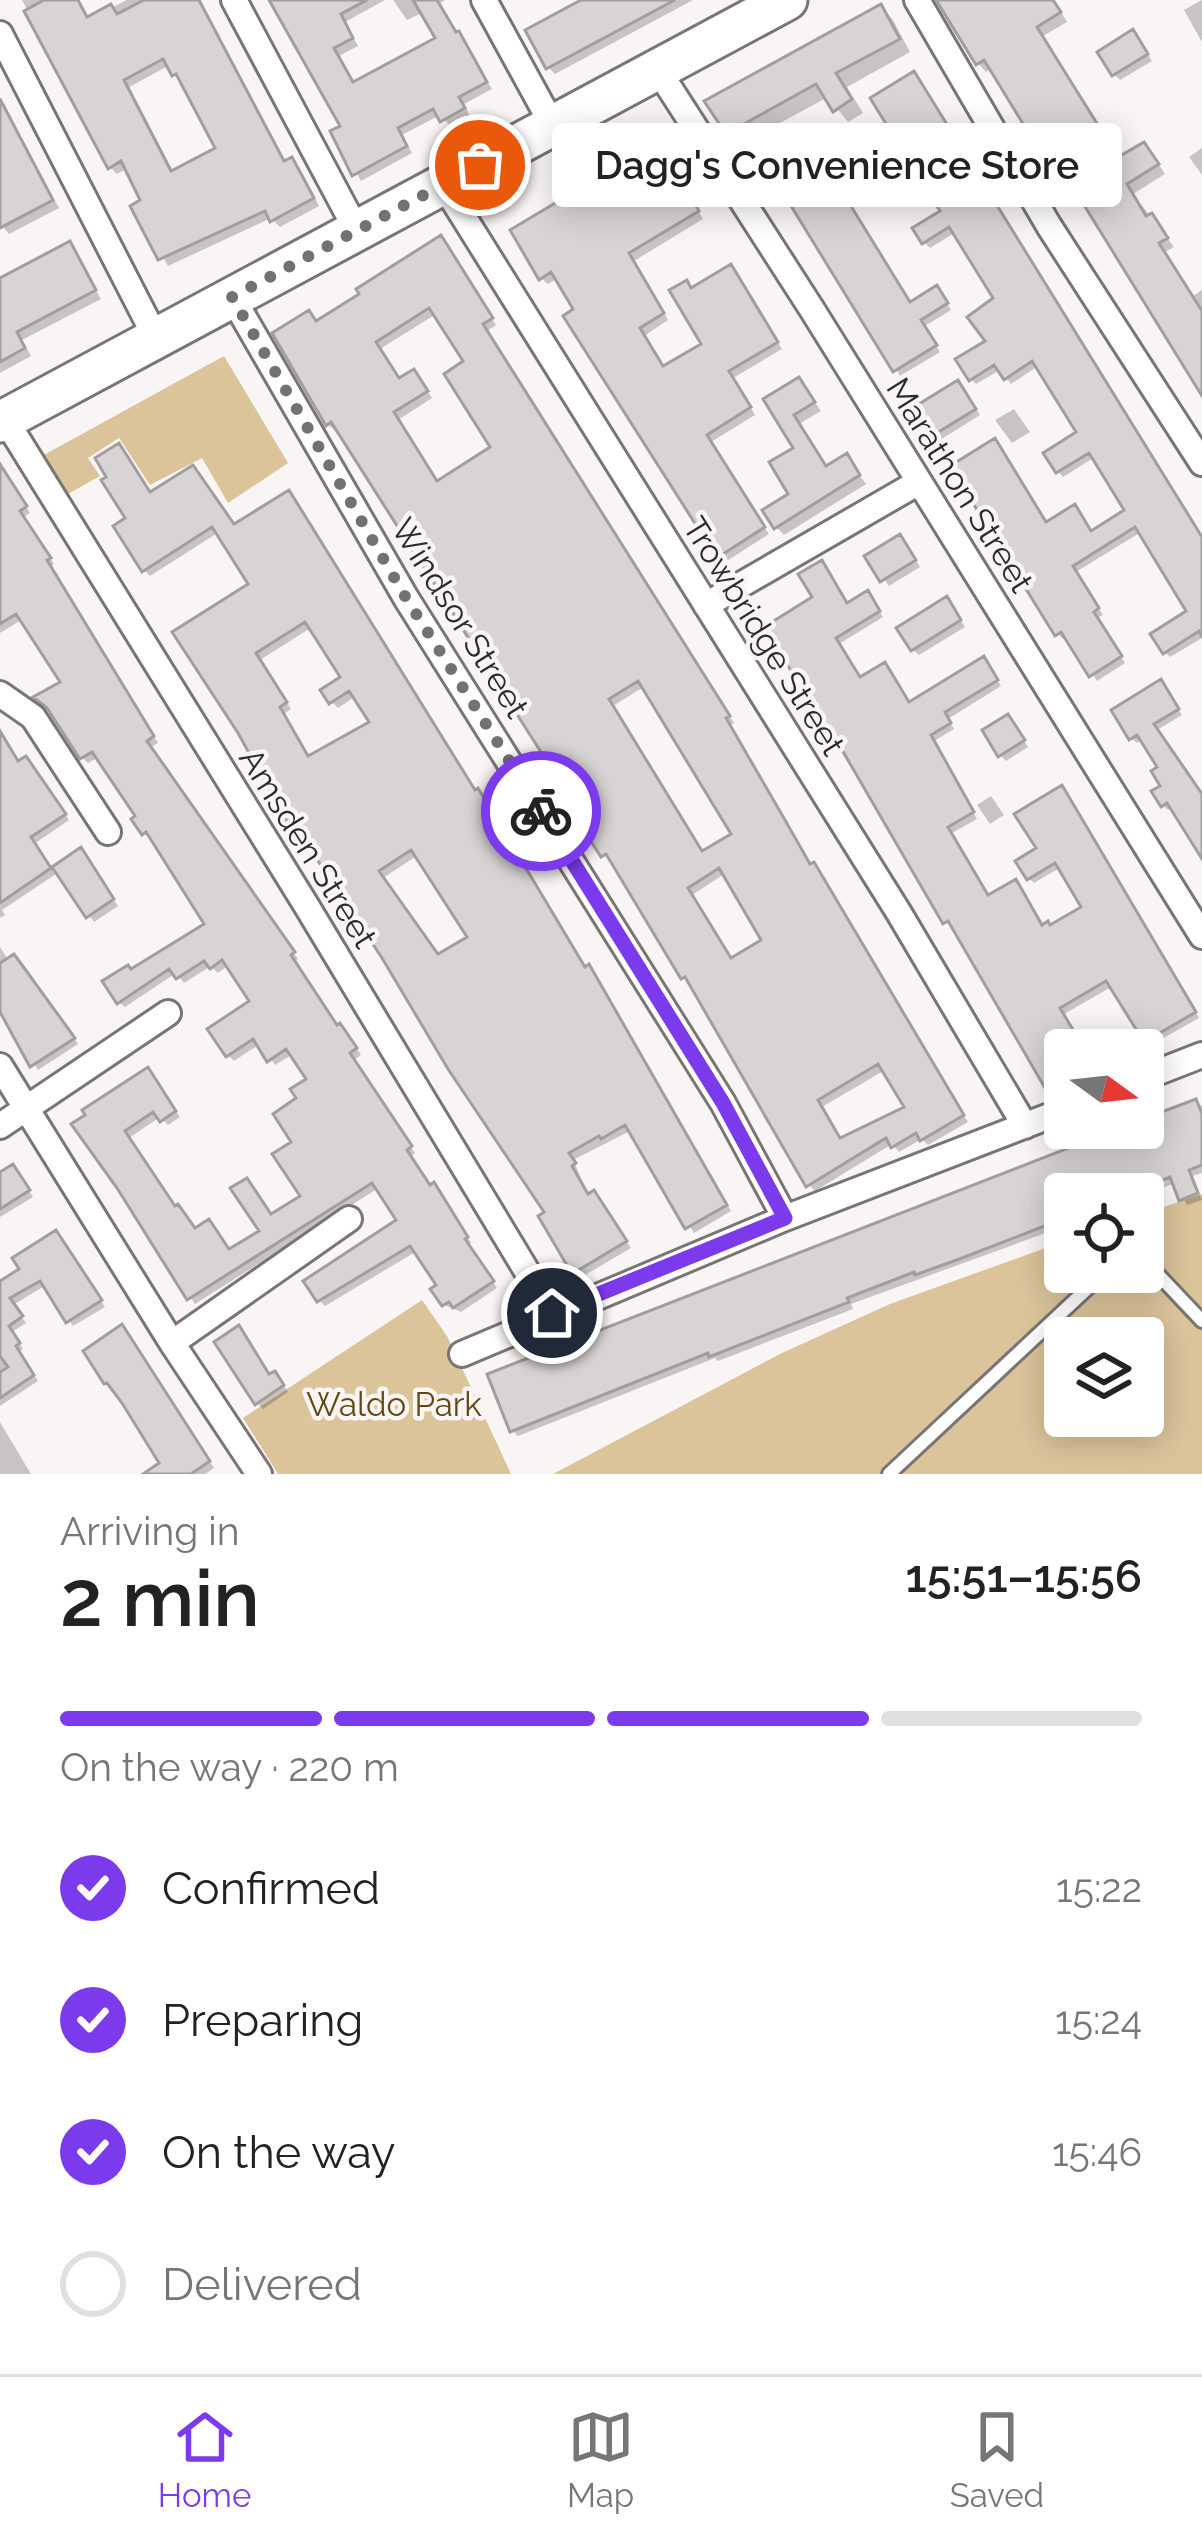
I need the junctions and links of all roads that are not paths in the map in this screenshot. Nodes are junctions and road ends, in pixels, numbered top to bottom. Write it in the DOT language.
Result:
graph roads {
  1 [pos="234,0"];
  2 [pos="484,0"];
  3 [pos="787,0"];
  4 [pos="917,0"];
  5 [pos="742,11"];
  6 [pos="0,34"];
  7 [pos="658,70"];
  8 [pos="553,126"];
  9 [pos="443,184"];
  10 [pos="356,229"];
  11 [pos="232,297"];
  12 [pos="156,338"];
  13 [pos="2,420"];
  14 [pos="1202,463"];
  15 [pos="919,482"];
  16 [pos="706,605"];
  17 [pos="0,694"];
  18 [pos="107,832"];
  19 [pos="1202,936"];
  20 [pos="169,1013"];
  21 [pos="1202,1055"];
  22 [pos="0,1066"];
  23 [pos="1164,1070"];
  24 [pos="28,1108"];
  25 [pos="1044,1118"];
  26 [pos="0,1126"];
  27 [pos="1024,1126"];
  28 [pos="785,1218"];
  29 [pos="349,1220"];
  30 [pos="1164,1284"];
  31 [pos="1083,1293"];
  32 [pos="552,1313"];
  33 [pos="1202,1321"];
  34 [pos="172,1343"];
  35 [pos="462,1354"];
  36 [pos="253,1472"];
  37 [pos="889,1474"];
  1 -- 10 [label="street"];
  2 -- 8 [label="street"];
  3 -- 5 [label="highway"];
  4 -- 14 [label="street"];
  5 -- 7 [label="highway"];
  6 -- 12 [label="street"];
  7 -- 8 [label="highway"];
  7 -- 15 [label="street, Marathon Street"];
  8 -- 9 [label="highway"];
  9 -- 10 [label="highway"];
  9 -- 16 [label="street, Trowbridge Street"];
  10 -- 11 [label="highway"];
  11 -- 12 [label="highway"];
  11 -- 28 [label="street, Windsor Street"];
  12 -- 13 [label="highway"];
  13 -- 32 [label="street, Amsden Street"];
  15 -- 16 [label="street"];
  15 -- 19 [label="street, Marathon Street"];
  16 -- 27 [label="street, Trowbridge Street"];
  17 -- 18 [label="street"];
  20 -- 24 [label="street"];
  21 -- 23 [label="street"];
  22 -- 24 [label="street"];
  24 -- 26 [label="street"];
  24 -- 34 [label="street"];
  25 -- 27 [label="street"];
  27 -- 28 [label="street"];
  28 -- 32 [label="street"];
  29 -- 34 [label="street"];
  30 -- 33 [label="lane"];
  31 -- 37 [label="lane"];
  32 -- 35 [label="street"];
  34 -- 36 [label="street"];
}
